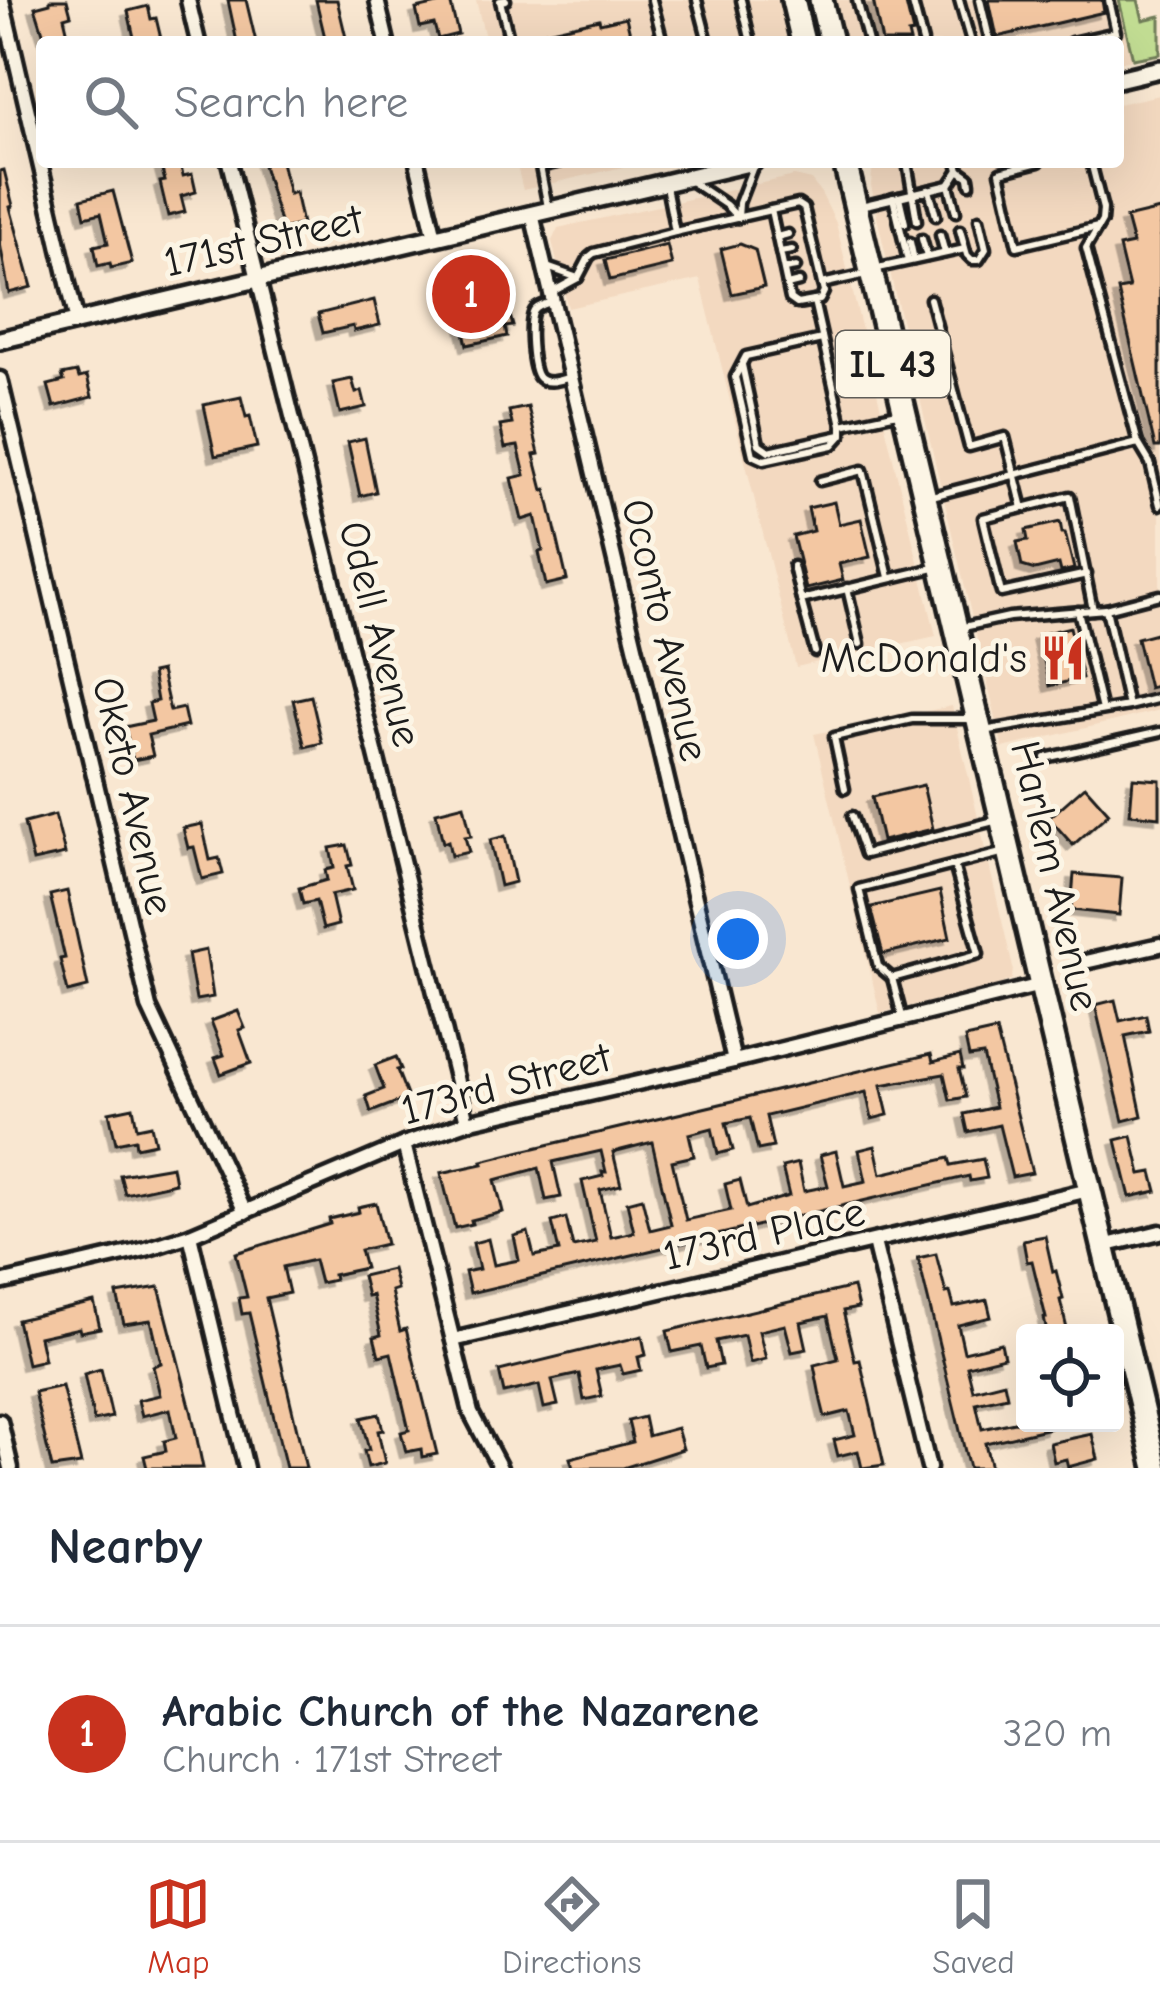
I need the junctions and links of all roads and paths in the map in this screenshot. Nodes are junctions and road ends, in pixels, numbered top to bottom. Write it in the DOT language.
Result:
graph roads {
  1 [pos="2,0"];
  2 [pos="188,0"];
  3 [pos="377,0"];
  4 [pos="506,0"];
  5 [pos="652,0"];
  6 [pos="698,0"];
  7 [pos="740,0"];
  8 [pos="793,0"];
  9 [pos="821,0"];
  10 [pos="857,0"];
  11 [pos="912,0"];
  12 [pos="959,0"];
  13 [pos="980,0"];
  14 [pos="1109,0"];
  15 [pos="197,36"];
  16 [pos="386,36"];
  17 [pos="508,36"];
  18 [pos="661,36"];
  19 [pos="707,36"];
  20 [pos="749,36"];
  21 [pos="802,36"];
  22 [pos="830,36"];
  23 [pos="866,36"];
  24 [pos="921,36"];
  25 [pos="969,36"];
  26 [pos="989,36"];
  27 [pos="1098,36"];
  28 [pos="1160,69"];
  29 [pos="1124,78"];
  30 [pos="36,146"];
  31 [pos="41,168"];
  32 [pos="230,168"];
  33 [pos="418,168"];
  34 [pos="539,168"];
  35 [pos="752,168"];
  36 [pos="846,168"];
  37 [pos="908,168"];
  38 [pos="957,168"];
  39 [pos="960,168"];
  40 [pos="1016,168"];
  41 [pos="1093,168"];
  42 [pos="692,172"];
  43 [pos="665,183"];
  44 [pos="970,184"];
  45 [pos="950,185"];
  46 [pos="929,190"];
  47 [pos="911,194"];
  48 [pos="896,198"];
  49 [pos="856,207"];
  50 [pos="770,210"];
  51 [pos="541,212"];
  52 [pos="956,212"];
  53 [pos="936,216"];
  54 [pos="738,218"];
  55 [pos="979,219"];
  56 [pos="917,220"];
  57 [pos="905,223"];
  58 [pos="1098,227"];
  59 [pos="960,230"];
  60 [pos="675,232"];
  61 [pos="788,234"];
  62 [pos="940,235"];
  63 [pos="435,237"];
  64 [pos="777,237"];
  65 [pos="922,239"];
  66 [pos="910,242"];
  67 [pos="965,249"];
  68 [pos="792,250"];
  69 [pos="780,252"];
  70 [pos="945,253"];
  71 [pos="479,254"];
  72 [pos="927,257"];
  73 [pos="911,261"];
  74 [pos="817,262"];
  75 [pos="807,264"];
  76 [pos="545,266"];
  77 [pos="796,267"];
  78 [pos="784,269"];
  79 [pos="871,271"];
  80 [pos="469,272"];
  81 [pos="578,278"];
  82 [pos="258,279"];
  83 [pos="818,280"];
  84 [pos="800,282"];
  85 [pos="787,285"];
  86 [pos="552,297"];
  87 [pos="930,299"];
  88 [pos="814,301"];
  89 [pos="77,322"];
  90 [pos="822,338"];
  91 [pos="0,340"];
  92 [pos="571,377"];
  93 [pos="0,379"];
  94 [pos="904,412"];
  95 [pos="842,425"];
  96 [pos="1138,443"];
  97 [pos="1015,475"];
  98 [pos="820,481"];
  99 [pos="925,498"];
  100 [pos="1160,505"];
  101 [pos="1023,508"];
  102 [pos="793,566"];
  103 [pos="941,567"];
  104 [pos="1087,574"];
  105 [pos="889,577"];
  106 [pos="847,588"];
  107 [pos="1160,595"];
  108 [pos="802,600"];
  109 [pos="1106,609"];
  110 [pos="1093,610"];
  111 [pos="1078,611"];
  112 [pos="956,628"];
  113 [pos="860,644"];
  114 [pos="815,652"];
  115 [pos="1160,698"];
  116 [pos="1128,706"];
  117 [pos="1102,710"];
  118 [pos="979,725"];
  119 [pos="1160,732"];
  120 [pos="1045,758"];
  121 [pos="845,789"];
  122 [pos="852,816"];
  123 [pos="1001,818"];
  124 [pos="1009,851"];
  125 [pos="954,865"];
  126 [pos="1160,945"];
  127 [pos="1085,962"];
  128 [pos="892,978"];
  129 [pos="1041,986"];
  130 [pos="903,1019"];
  131 [pos="734,1060"];
  132 [pos="467,1122"];
  133 [pos="404,1144"];
  134 [pos="1089,1190"];
  135 [pos="244,1212"];
  136 [pos="1160,1232"];
  137 [pos="190,1235"];
  138 [pos="874,1242"];
  139 [pos="1103,1246"];
  140 [pos="0,1283"];
  141 [pos="453,1340"];
  142 [pos="0,1421"];
  143 [pos="11,1468"];
  144 [pos="246,1468"];
  145 [pos="500,1468"];
  146 [pos="929,1468"];
  147 [pos="1156,1468"];
  1 -- 30 [label="street"];
  2 -- 15 [label="street"];
  3 -- 16 [label="street"];
  4 -- 17 [label="lane"];
  5 -- 18 [label="lane"];
  6 -- 19 [label="lane"];
  7 -- 20 [label="lane"];
  8 -- 21 [label="main road"];
  9 -- 22 [label="main road"];
  10 -- 23 [label="lane"];
  11 -- 24 [label="lane"];
  12 -- 25 [label="lane"];
  13 -- 26 [label="lane"];
  14 -- 27 [label="lane"];
  28 -- 29 [label="street"];
  31 -- 89 [label="street"];
  32 -- 82 [label="street, Odell Avenue"];
  33 -- 63 [label="street"];
  34 -- 51 [label="lane"];
  35 -- 54 [label="lane"];
  36 -- 49 [label="main road, Harlem Avenue / IL 43"];
  37 -- 47 [label="lane"];
  38 -- 45 [label="lane"];
  39 -- 44 [label="lane"];
  40 -- 58 [label="lane"];
  41 -- 58 [label="lane"];
  42 -- 43 [label="street, 171st Street"];
  42 -- 54 [label="lane"];
  43 -- 51 [label="street, 171st Street"];
  43 -- 60 [label="lane"];
  45 -- 46 [label="lane"];
  45 -- 52 [label="lane"];
  46 -- 47 [label="lane"];
  46 -- 53 [label="lane"];
  47 -- 48 [label="lane"];
  47 -- 56 [label="lane"];
  48 -- 49 [label="lane"];
  48 -- 57 [label="lane"];
  48 -- 73 [label="lane"];
  49 -- 79 [label="main road, Harlem Avenue / IL 43"];
  50 -- 54 [label="lane"];
  50 -- 64 [label="lane"];
  50 -- 74 [label="lane"];
  51 -- 63 [label="street, 171st Street"];
  51 -- 76 [label="street, Oconto Avenue"];
  54 -- 60 [label="lane"];
  55 -- 67 [label="lane"];
  58 -- 96 [label="lane"];
  59 -- 67 [label="lane"];
  60 -- 81 [label="lane"];
  61 -- 64 [label="lane"];
  62 -- 70 [label="lane"];
  63 -- 82 [label="street, 171st Street"];
  64 -- 69 [label="lane"];
  65 -- 72 [label="lane"];
  66 -- 73 [label="lane"];
  67 -- 70 [label="lane"];
  68 -- 69 [label="lane"];
  69 -- 78 [label="lane"];
  70 -- 72 [label="lane"];
  71 -- 80 [label="path"];
  72 -- 73 [label="lane"];
  73 -- 79 [label="lane"];
  74 -- 75 [label="lane"];
  74 -- 83 [label="lane"];
  76 -- 81 [label="lane"];
  76 -- 86 [label="street, Oconto Avenue"];
  77 -- 78 [label="lane"];
  78 -- 85 [label="lane"];
  79 -- 83 [label="lane"];
  79 -- 94 [label="main road, Harlem Avenue / IL 43"];
  81 -- 86 [label="lane"];
  82 -- 89 [label="street, 171st Street"];
  82 -- 132 [label="street, Odell Avenue"];
  83 -- 88 [label="lane"];
  84 -- 85 [label="lane"];
  85 -- 88 [label="lane"];
  86 -- 92 [label="street, Oconto Avenue"];
  86 -- 92 [label="lane"];
  87 -- 97 [label="lane"];
  88 -- 90 [label="lane"];
  89 -- 91 [label="street, 171st Street"];
  90 -- 95 [label="lane"];
  90 -- 95 [label="lane"];
  92 -- 131 [label="street, Oconto Avenue"];
  93 -- 135 [label="street, Oketo Avenue"];
  94 -- 95 [label="lane"];
  94 -- 99 [label="main road, Harlem Avenue / IL 43"];
  96 -- 97 [label="lane"];
  96 -- 100 [label="lane"];
  97 -- 99 [label="lane"];
  97 -- 101 [label="lane"];
  98 -- 105 [label="lane"];
  99 -- 103 [label="main road, Harlem Avenue / IL 43"];
  101 -- 104 [label="lane"];
  101 -- 104 [label="lane"];
  102 -- 108 [label="lane"];
  103 -- 105 [label="lane"];
  103 -- 112 [label="main road, Harlem Avenue / IL 43"];
  104 -- 110 [label="lane"];
  105 -- 106 [label="lane"];
  106 -- 108 [label="lane"];
  106 -- 113 [label="lane"];
  107 -- 109 [label="lane"];
  108 -- 114 [label="lane"];
  109 -- 110 [label="lane"];
  109 -- 116 [label="lane"];
  110 -- 111 [label="lane"];
  111 -- 112 [label="lane"];
  111 -- 117 [label="lane"];
  112 -- 118 [label="main road, Harlem Avenue / IL 43"];
  115 -- 116 [label="lane"];
  116 -- 117 [label="lane"];
  117 -- 118 [label="lane"];
  118 -- 121 [label="lane"];
  118 -- 123 [label="main road, Harlem Avenue / IL 43"];
  119 -- 120 [label="lane"];
  122 -- 123 [label="lane"];
  123 -- 124 [label="main road, Harlem Avenue / IL 43"];
  124 -- 125 [label="lane"];
  124 -- 129 [label="main road, Harlem Avenue / IL 43"];
  125 -- 128 [label="lane"];
  125 -- 128 [label="lane"];
  126 -- 127 [label="street"];
  128 -- 130 [label="lane"];
  129 -- 130 [label="street, 173rd Street"];
  129 -- 134 [label="main road, Harlem Avenue / IL 43"];
  130 -- 131 [label="street, 173rd Street"];
  131 -- 132 [label="street, 173rd Street"];
  132 -- 133 [label="street, 173rd Street"];
  133 -- 135 [label="street, 173rd Street"];
  133 -- 141 [label="street"];
  134 -- 138 [label="street, 173rd Place"];
  134 -- 139 [label="main road, Harlem Avenue / IL 43"];
  135 -- 137 [label="street, 173rd Street"];
  136 -- 139 [label="street"];
  137 -- 140 [label="street, 173rd Street"];
  137 -- 144 [label="street"];
  138 -- 141 [label="street, 173rd Place"];
  138 -- 146 [label="street"];
  139 -- 147 [label="main road, Harlem Avenue / IL 43"];
  141 -- 145 [label="street"];
  142 -- 143 [label="street"];
}
